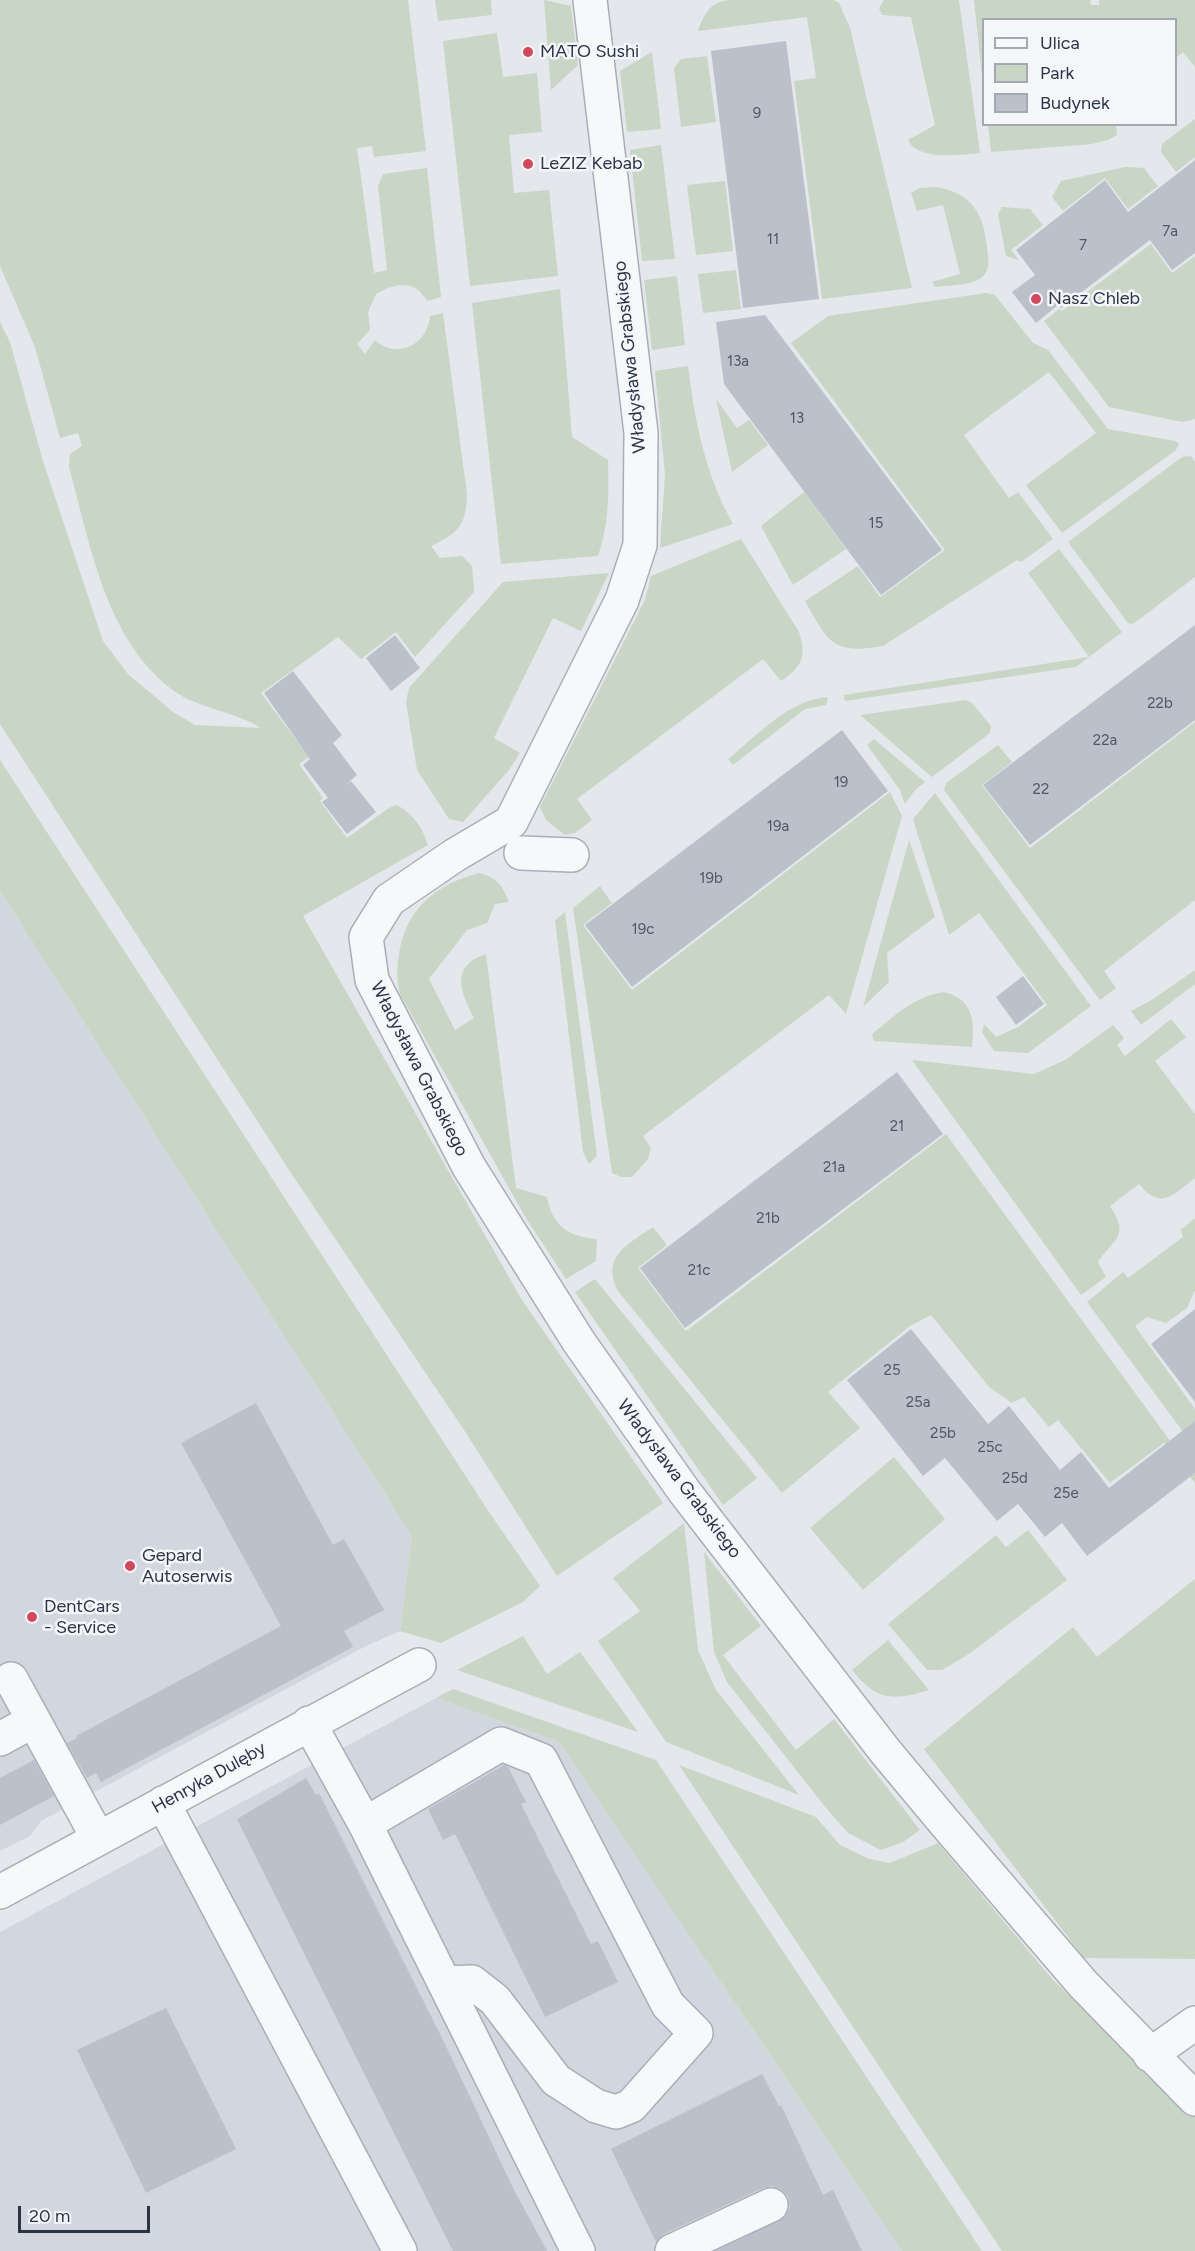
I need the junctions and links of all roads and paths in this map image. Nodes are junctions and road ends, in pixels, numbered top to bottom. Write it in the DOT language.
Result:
graph roads {
  1 [pos="590,0"];
  2 [pos="521,853"];
  3 [pos="572,855"];
  4 [pos="418,1665"];
  5 [pos="11,1679"];
  6 [pos="33,1721"];
  7 [pos="309,1723"];
  8 [pos="0,1739"];
  9 [pos="163,1803"];
  10 [pos="365,1824"];
  11 [pos="98,1838"];
  12 [pos="0,1892"];
  13 [pos="444,1983"];
  14 [pos="1195,2023"];
  15 [pos="1150,2055"];
  16 [pos="1195,2099"];
  17 [pos="771,2205"];
  18 [pos="400,2251"];
  19 [pos="578,2251"];
  20 [pos="672,2251"];
  1 -- 15 [label="street, Władysława Grabskiego"];
  2 -- 3 [label="street"];
  4 -- 7 [label="street, Henryka Dulęby"];
  5 -- 6 [label="street"];
  6 -- 8 [label="street"];
  6 -- 11 [label="street"];
  7 -- 9 [label="street, Henryka Dulęby"];
  7 -- 10 [label="street"];
  9 -- 11 [label="street, Henryka Dulęby"];
  9 -- 18 [label="street"];
  10 -- 13 [label="street"];
  10 -- 13 [label="street"];
  11 -- 12 [label="street, Henryka Dulęby"];
  13 -- 19 [label="street"];
  14 -- 15 [label="street"];
  15 -- 16 [label="street, Władysława Grabskiego"];
  17 -- 20 [label="street"];
}
